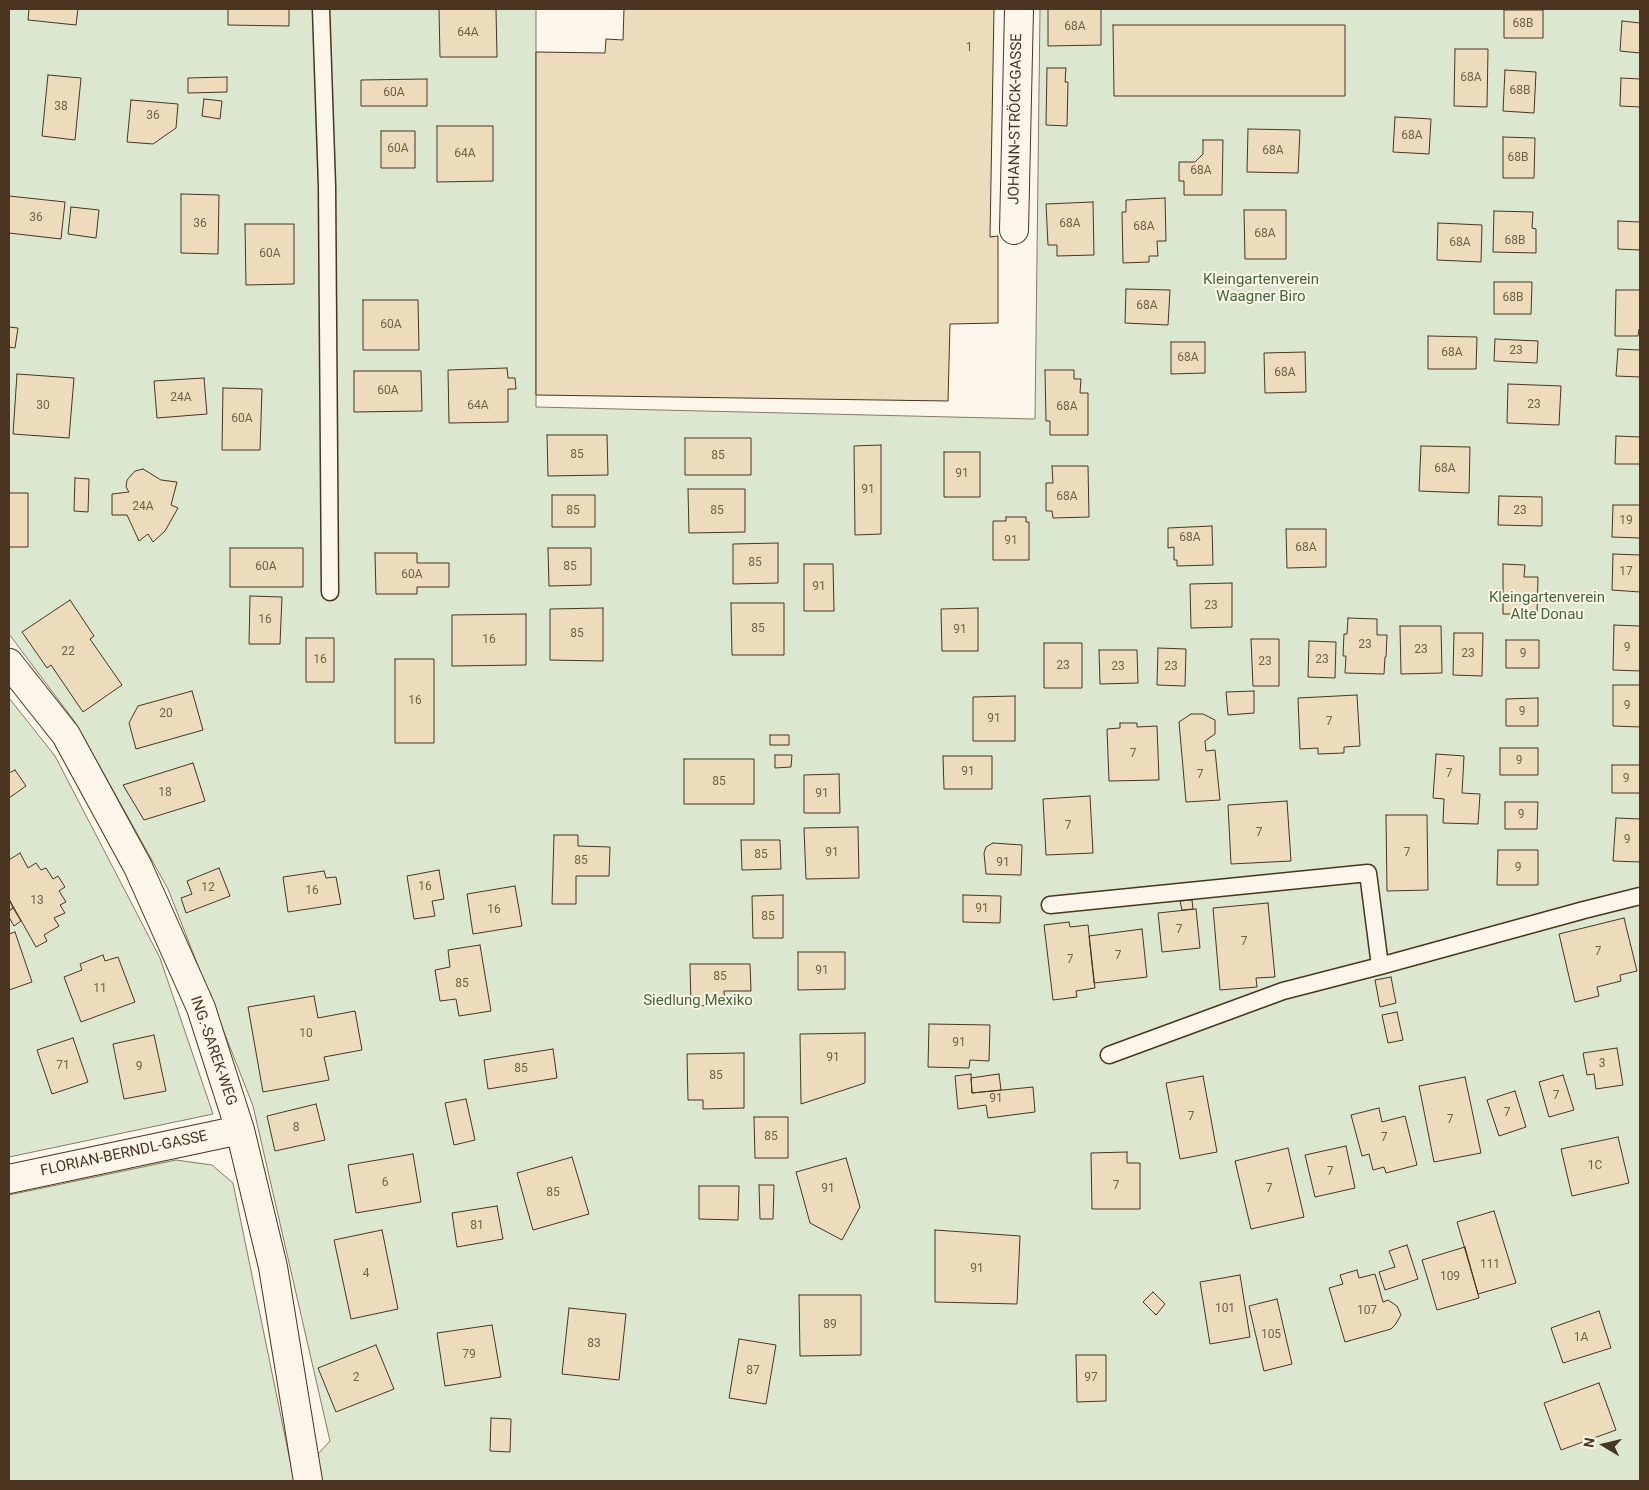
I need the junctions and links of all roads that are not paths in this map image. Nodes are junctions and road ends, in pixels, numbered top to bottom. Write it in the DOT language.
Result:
graph roads {
  1 [pos="321,9"];
  2 [pos="1019,9"];
  3 [pos="1014,230"];
  4 [pos="330,592"];
  5 [pos="9,663"];
  6 [pos="1640,896"];
  7 [pos="1050,905"];
  8 [pos="1380,966"];
  9 [pos="1109,1055"];
  10 [pos="240,1130"];
  11 [pos="9,1179"];
  12 [pos="308,1481"];
  1 -- 4 [label="lane"];
  2 -- 3 [label="street, JOHANN-STRÖCK-GASSE"];
  5 -- 10 [label="street, ING.-SAREK-WEG"];
  6 -- 8 [label="lane"];
  7 -- 8 [label="lane"];
  8 -- 9 [label="lane"];
  10 -- 11 [label="street, FLORIAN-BERNDL-GASSE"];
  10 -- 12 [label="street, ING.-SAREK-WEG"];
}
